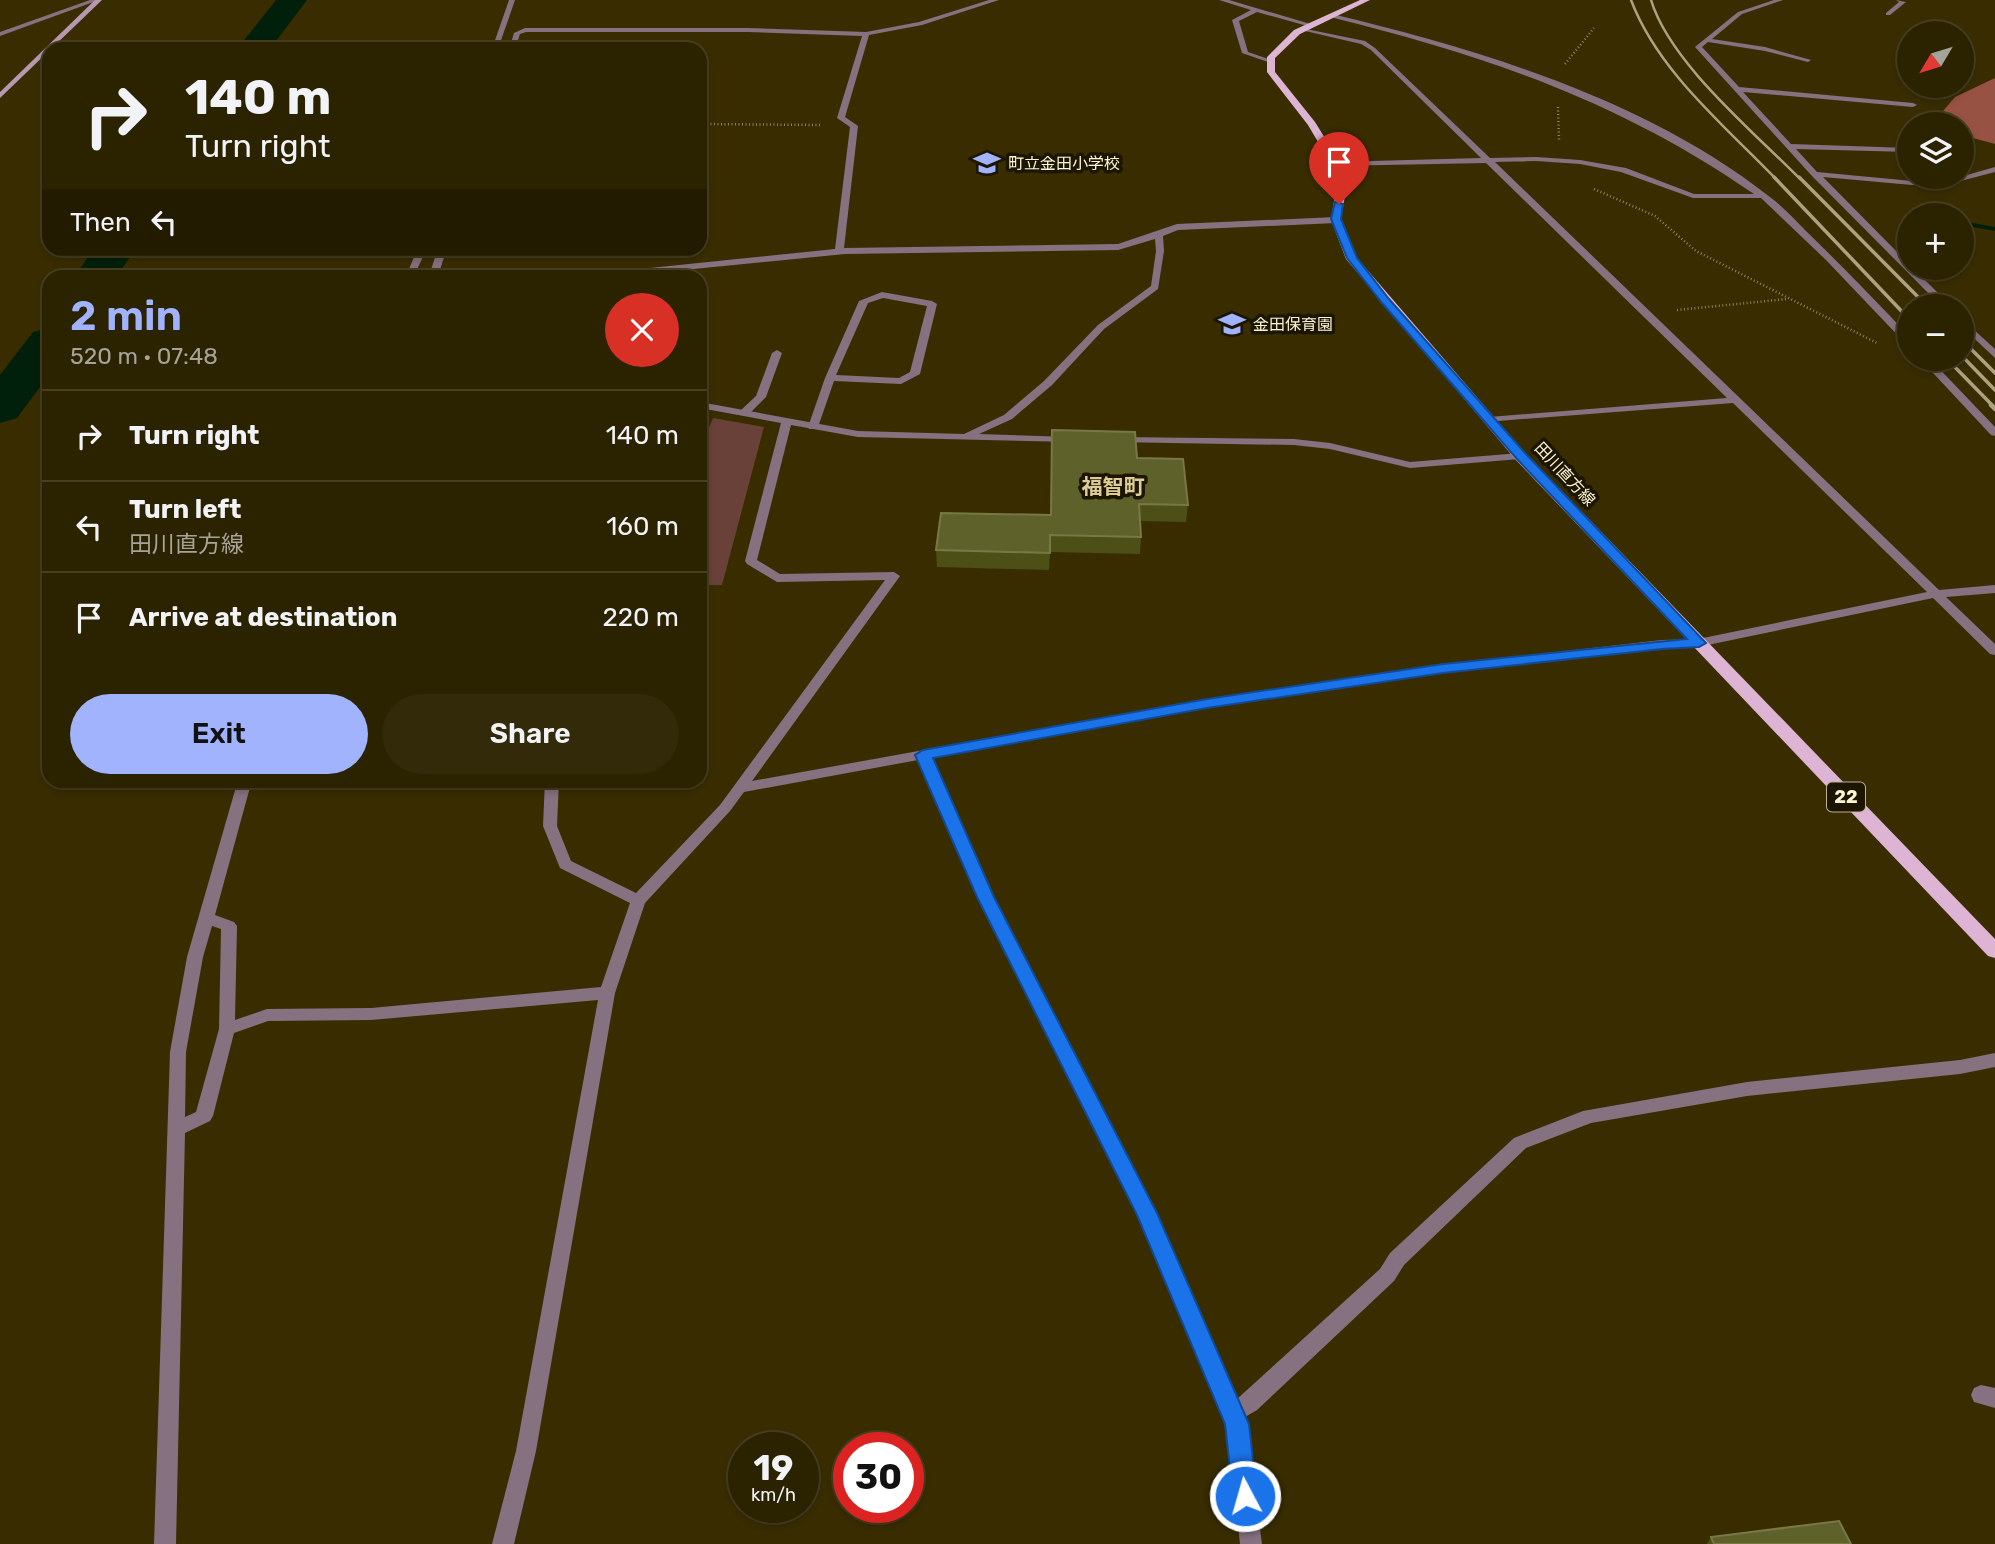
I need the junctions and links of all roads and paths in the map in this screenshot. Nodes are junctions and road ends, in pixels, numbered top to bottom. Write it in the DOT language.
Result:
graph roads {
  1 [pos="97,0"];
  2 [pos="512,0"];
  3 [pos="996,0"];
  4 [pos="1222,0"];
  5 [pos="1366,0"];
  6 [pos="1780,0"];
  7 [pos="1899,0"];
  8 [pos="1256,10"];
  9 [pos="1888,14"];
  10 [pos="1332,16"];
  11 [pos="1307,27"];
  12 [pos="1594,28"];
  13 [pos="0,34"];
  14 [pos="866,34"];
  15 [pos="1707,40"];
  16 [pos="55,42"];
  17 [pos="497,42"];
  18 [pos="514,42"];
  19 [pos="42,54"];
  20 [pos="1808,60"];
  21 [pos="1271,61"];
  22 [pos="1735,89"];
  23 [pos="1569,90"];
  24 [pos="0,96"];
  25 [pos="1913,105"];
  26 [pos="707,124"];
  27 [pos="854,125"];
  28 [pos="1789,146"];
  29 [pos="1897,150"];
  30 [pos="1489,161"];
  31 [pos="1560,161"];
  32 [pos="1336,164"];
  33 [pos="1995,169"];
  34 [pos="1815,174"];
  35 [pos="1763,196"];
  36 [pos="1336,219"];
  37 [pos="1159,235"];
  38 [pos="839,251"];
  39 [pos="658,270"];
  40 [pos="1934,294"];
  41 [pos="1787,299"];
  42 [pos="1644,312"];
  43 [pos="1897,329"];
  44 [pos="1974,334"];
  45 [pos="1888,343"];
  46 [pos="1983,343"];
  47 [pos="1995,344"];
  48 [pos="777,353"];
  49 [pos="1995,355"];
  50 [pos="1936,371"];
  51 [pos="830,378"];
  52 [pos="1736,400"];
  53 [pos="707,406"];
  54 [pos="745,412"];
  55 [pos="1489,420"];
  56 [pos="786,423"];
  57 [pos="814,427"];
  58 [pos="1995,433"];
  59 [pos="963,438"];
  60 [pos="1078,440"];
  61 [pos="1104,440"];
  62 [pos="1520,456"];
  63 [pos="1995,589"];
  64 [pos="1936,594"];
  65 [pos="1699,643"];
  66 [pos="1995,651"];
  67 [pos="923,755"];
  68 [pos="243,788"];
  69 [pos="552,788"];
  70 [pos="740,788"];
  71 [pos="638,901"];
  72 [pos="206,918"];
  73 [pos="1995,951"];
  74 [pos="607,993"];
  75 [pos="227,1028"];
  76 [pos="1995,1060"];
  77 [pos="176,1129"];
  78 [pos="1233,1413"];
  79 [pos="165,1544"];
  80 [pos="503,1544"];
  81 [pos="1251,1544"];
  1 -- 13 [label="street"];
  1 -- 16 [label="main road"];
  2 -- 17 [label="street"];
  3 -- 14 [label="street"];
  4 -- 8 [label="street"];
  5 -- 10 [label="main road"];
  6 -- 15 [label="street"];
  7 -- 9 [label="street"];
  8 -- 11 [label="street"];
  8 -- 21 [label="street"];
  10 -- 11 [label="main road"];
  10 -- 23 [label="street"];
  11 -- 21 [label="main road"];
  11 -- 30 [label="street"];
  12 -- 23 [label="path"];
  14 -- 18 [label="street"];
  14 -- 27 [label="street"];
  15 -- 20 [label="street"];
  15 -- 22 [label="street"];
  19 -- 24 [label="main road"];
  21 -- 32 [label="main road, 田川直方線 / 22"];
  22 -- 25 [label="street"];
  22 -- 28 [label="street"];
  23 -- 31 [label="path"];
  23 -- 35 [label="street"];
  26 -- 27 [label="path"];
  27 -- 38 [label="street"];
  28 -- 29 [label="street"];
  28 -- 34 [label="street"];
  30 -- 31 [label="street"];
  30 -- 32 [label="street"];
  30 -- 42 [label="street"];
  31 -- 35 [label="street"];
  31 -- 41 [label="path"];
  32 -- 36 [label="main road, 田川直方線 / 22"];
  33 -- 34 [label="street"];
  34 -- 40 [label="street"];
  35 -- 43 [label="street"];
  36 -- 37 [label="street"];
  36 -- 55 [label="main road, 田川直方線 / 22"];
  37 -- 38 [label="street"];
  37 -- 59 [label="street"];
  38 -- 39 [label="street"];
  41 -- 42 [label="path"];
  41 -- 45 [label="path"];
  42 -- 52 [label="street"];
  44 -- 46 [label="street"];
  46 -- 47 [label="street"];
  46 -- 49 [label="street"];
  48 -- 54 [label="street"];
  50 -- 58 [label="street"];
  51 -- 51 [label="street"];
  51 -- 57 [label="street"];
  52 -- 55 [label="street"];
  52 -- 64 [label="street"];
  53 -- 54 [label="street"];
  54 -- 56 [label="street"];
  55 -- 62 [label="main road, 田川直方線 / 22"];
  56 -- 57 [label="street"];
  56 -- 70 [label="street"];
  57 -- 59 [label="street"];
  59 -- 60 [label="street"];
  61 -- 62 [label="street"];
  62 -- 65 [label="main road, 田川直方線 / 22"];
  63 -- 64 [label="street"];
  64 -- 65 [label="street"];
  64 -- 66 [label="street"];
  65 -- 67 [label="street"];
  65 -- 73 [label="main road, 田川直方線 / 22"];
  67 -- 70 [label="street"];
  67 -- 78 [label="street"];
  68 -- 72 [label="street"];
  69 -- 71 [label="street"];
  70 -- 71 [label="street"];
  71 -- 74 [label="street"];
  72 -- 75 [label="street"];
  72 -- 77 [label="street"];
  74 -- 75 [label="street"];
  74 -- 80 [label="street"];
  75 -- 77 [label="street"];
  76 -- 78 [label="street"];
  77 -- 79 [label="street"];
  78 -- 81 [label="street"];
}
